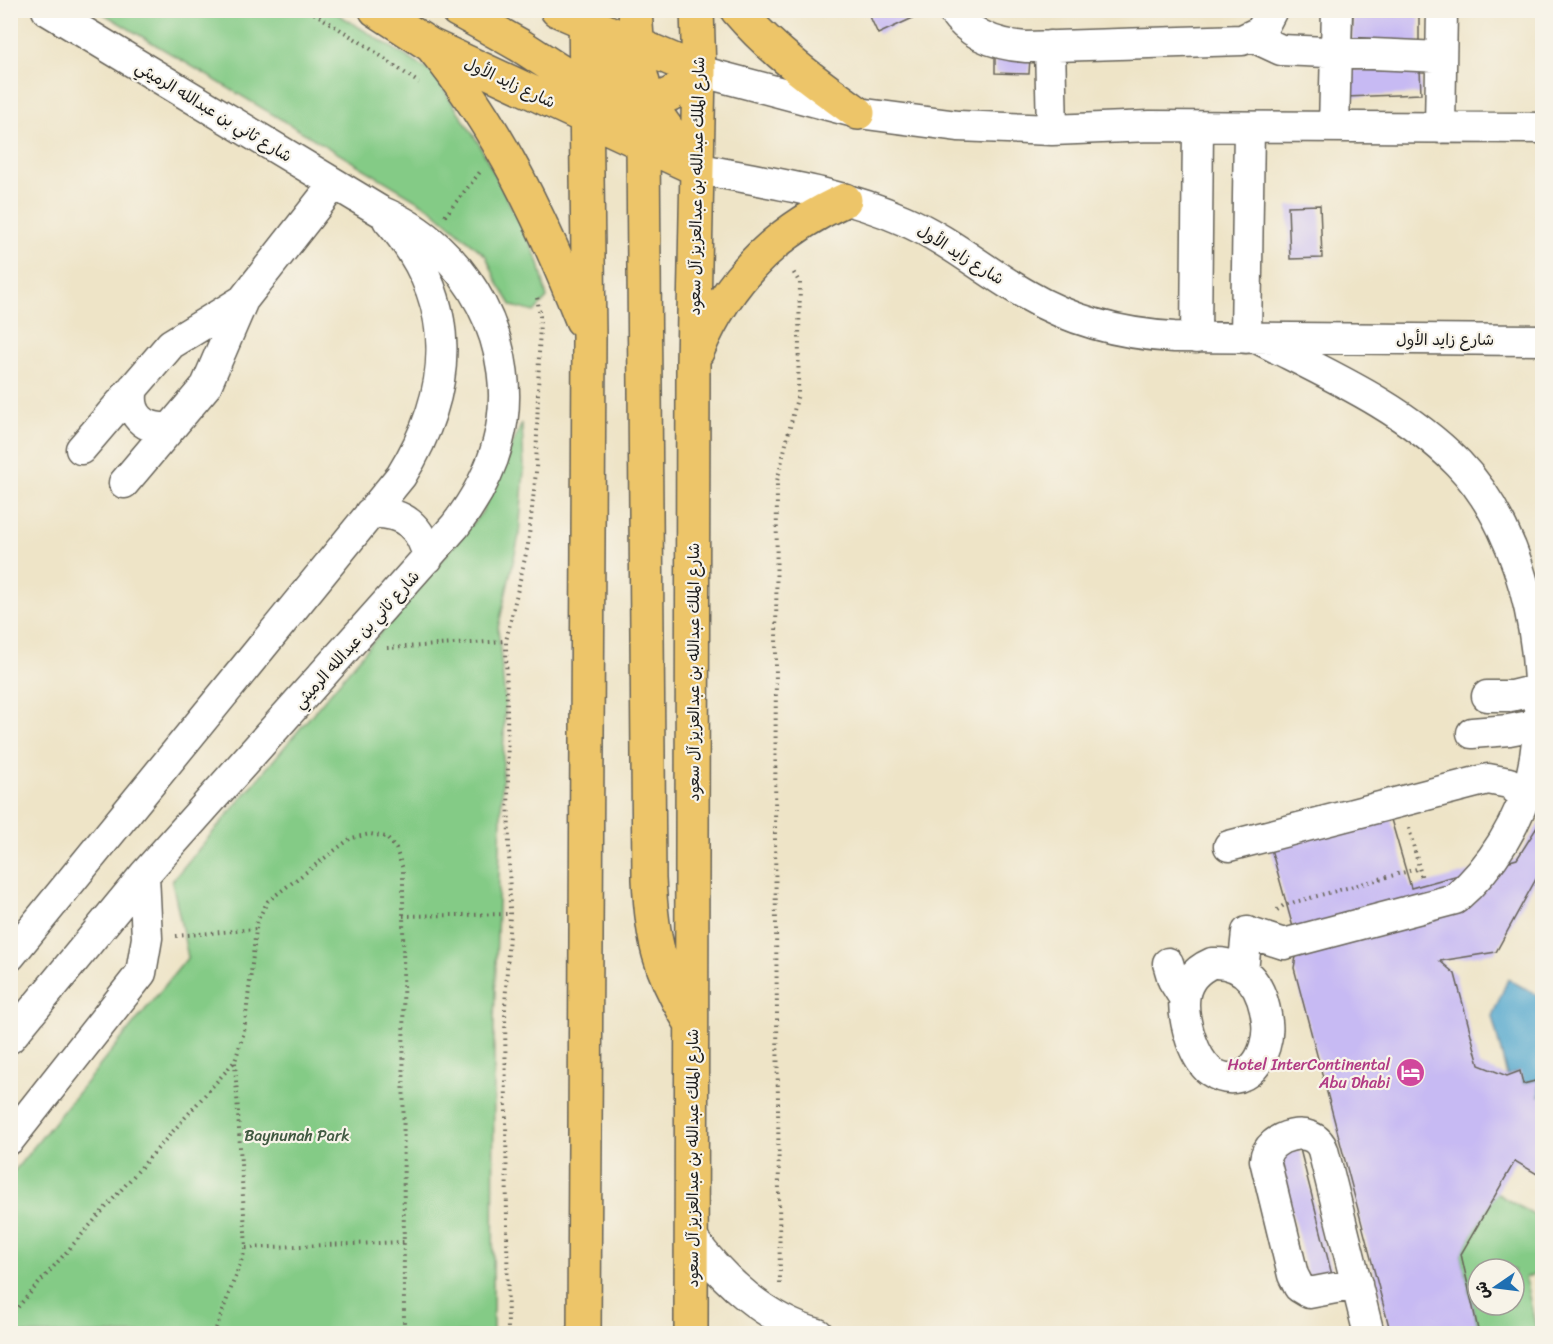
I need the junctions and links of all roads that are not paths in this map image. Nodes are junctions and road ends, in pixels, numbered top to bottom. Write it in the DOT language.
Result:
graph roads {
  1 [pos="47,10"];
  2 [pos="376,10"];
  3 [pos="458,10"];
  4 [pos="635,10"];
  5 [pos="697,10"];
  6 [pos="737,10"];
  7 [pos="952,10"];
  8 [pos="1272,10"];
  9 [pos="1337,10"];
  10 [pos="1442,10"];
  11 [pos="576,15"];
  12 [pos="1252,37"];
  13 [pos="430,45"];
  14 [pos="636,45"];
  15 [pos="1050,46"];
  16 [pos="1336,52"];
  17 [pos="1441,57"];
  18 [pos="699,71"];
  19 [pos="585,85"];
  20 [pos="641,102"];
  21 [pos="858,113"];
  22 [pos="585,117"];
  23 [pos="1198,127"];
  24 [pos="1249,127"];
  25 [pos="1334,127"];
  26 [pos="1440,128"];
  27 [pos="1542,128"];
  28 [pos="1052,130"];
  29 [pos="643,145"];
  30 [pos="695,168"];
  31 [pos="334,183"];
  32 [pos="845,200"];
  33 [pos="380,211"];
  34 [pos="243,300"];
  35 [pos="589,338"];
  36 [pos="1196,338"];
  37 [pos="1252,338"];
  38 [pos="1542,340"];
  39 [pos="693,362"];
  40 [pos="133,388"];
  41 [pos="171,427"];
  42 [pos="81,449"];
  43 [pos="124,483"];
  44 [pos="370,513"];
  45 [pos="428,558"];
  46 [pos="1540,689"];
  47 [pos="1487,696"];
  48 [pos="1540,724"];
  49 [pos="1472,733"];
  50 [pos="1524,797"];
  51 [pos="1229,846"];
  52 [pos="144,875"];
  53 [pos="10,956"];
  54 [pos="1168,963"];
  55 [pos="1243,971"];
  56 [pos="1183,996"];
  57 [pos="692,1024"];
  58 [pos="10,1038"];
  59 [pos="10,1139"];
  60 [pos="692,1238"];
  61 [pos="1357,1284"];
  62 [pos="584,1334"];
  63 [pos="691,1334"];
  64 [pos="818,1334"];
  65 [pos="1369,1334"];
  1 -- 31 [label="street, شارع ثاني بن عبدالله الرميثي"];
  2 -- 13 [label="main road, شارع زايد الأول"];
  3 -- 19 [label="main road"];
  4 -- 14 [label="main road"];
  5 -- 18 [label="main road, شارع الملك عبدالله بن عبدالعزيز آل سعود"];
  6 -- 21 [label="main road"];
  7 -- 15 [label="street"];
  8 -- 12 [label="street"];
  9 -- 16 [label="street"];
  10 -- 17 [label="street"];
  11 -- 14 [label="main road"];
  11 -- 19 [label="main road"];
  11 -- 20 [label="main road"];
  12 -- 15 [label="street"];
  12 -- 16 [label="street"];
  13 -- 22 [label="main road, شارع زايد الأول"];
  13 -- 35 [label="main road"];
  14 -- 18 [label="main road"];
  14 -- 20 [label="main road"];
  15 -- 28 [label="street"];
  16 -- 17 [label="street"];
  16 -- 25 [label="street"];
  17 -- 26 [label="street"];
  18 -- 20 [label="main road"];
  18 -- 21 [label="street"];
  18 -- 30 [label="main road, شارع الملك عبدالله بن عبدالعزيز آل سعود"];
  19 -- 20 [label="main road"];
  19 -- 22 [label="main road"];
  20 -- 29 [label="main road"];
  20 -- 30 [label="main road"];
  21 -- 28 [label="street"];
  22 -- 29 [label="main road, شارع زايد الأول"];
  22 -- 35 [label="main road"];
  23 -- 24 [label="street"];
  23 -- 28 [label="street"];
  23 -- 36 [label="street"];
  24 -- 25 [label="street"];
  24 -- 37 [label="street"];
  25 -- 26 [label="street"];
  26 -- 27 [label="street"];
  29 -- 30 [label="main road, شارع زايد الأول"];
  29 -- 57 [label="main road"];
  30 -- 32 [label="street, شارع زايد الأول"];
  30 -- 39 [label="main road, شارع الملك عبدالله بن عبدالعزيز آل سعود"];
  31 -- 33 [label="street, شارع ثاني بن عبدالله الرميثي"];
  31 -- 34 [label="street"];
  32 -- 36 [label="street, شارع زايد الأول"];
  32 -- 39 [label="main road"];
  33 -- 44 [label="street, شارع ثاني بن عبدالله الرميثي"];
  33 -- 45 [label="street, شارع ثاني بن عبدالله الرميثي"];
  34 -- 40 [label="street"];
  34 -- 41 [label="street"];
  35 -- 62 [label="main road"];
  36 -- 37 [label="street, شارع زايد الأول"];
  37 -- 38 [label="street, شارع زايد الأول"];
  37 -- 46 [label="street"];
  39 -- 57 [label="main road, شارع الملك عبدالله بن عبدالعزيز آل سعود"];
  40 -- 41 [label="street"];
  40 -- 42 [label="street"];
  41 -- 43 [label="street"];
  44 -- 45 [label="street"];
  44 -- 53 [label="street, شارع ثاني بن عبدالله الرميثي"];
  45 -- 52 [label="street, شارع ثاني بن عبدالله الرميثي"];
  46 -- 47 [label="street"];
  46 -- 48 [label="street"];
  48 -- 49 [label="street"];
  48 -- 50 [label="street"];
  50 -- 51 [label="street"];
  50 -- 55 [label="street"];
  52 -- 58 [label="street, شارع ثاني بن عبدالله الرميثي"];
  52 -- 59 [label="street"];
  54 -- 56 [label="street"];
  55 -- 56 [label="street"];
  55 -- 56 [label="street"];
  57 -- 60 [label="main road, شارع الملك عبدالله بن عبدالعزيز آل سعود"];
  60 -- 63 [label="main road, شارع الملك عبدالله بن عبدالعزيز آل سعود"];
  60 -- 64 [label="street"];
  61 -- 61 [label="street"];
  61 -- 65 [label="street"];
}
